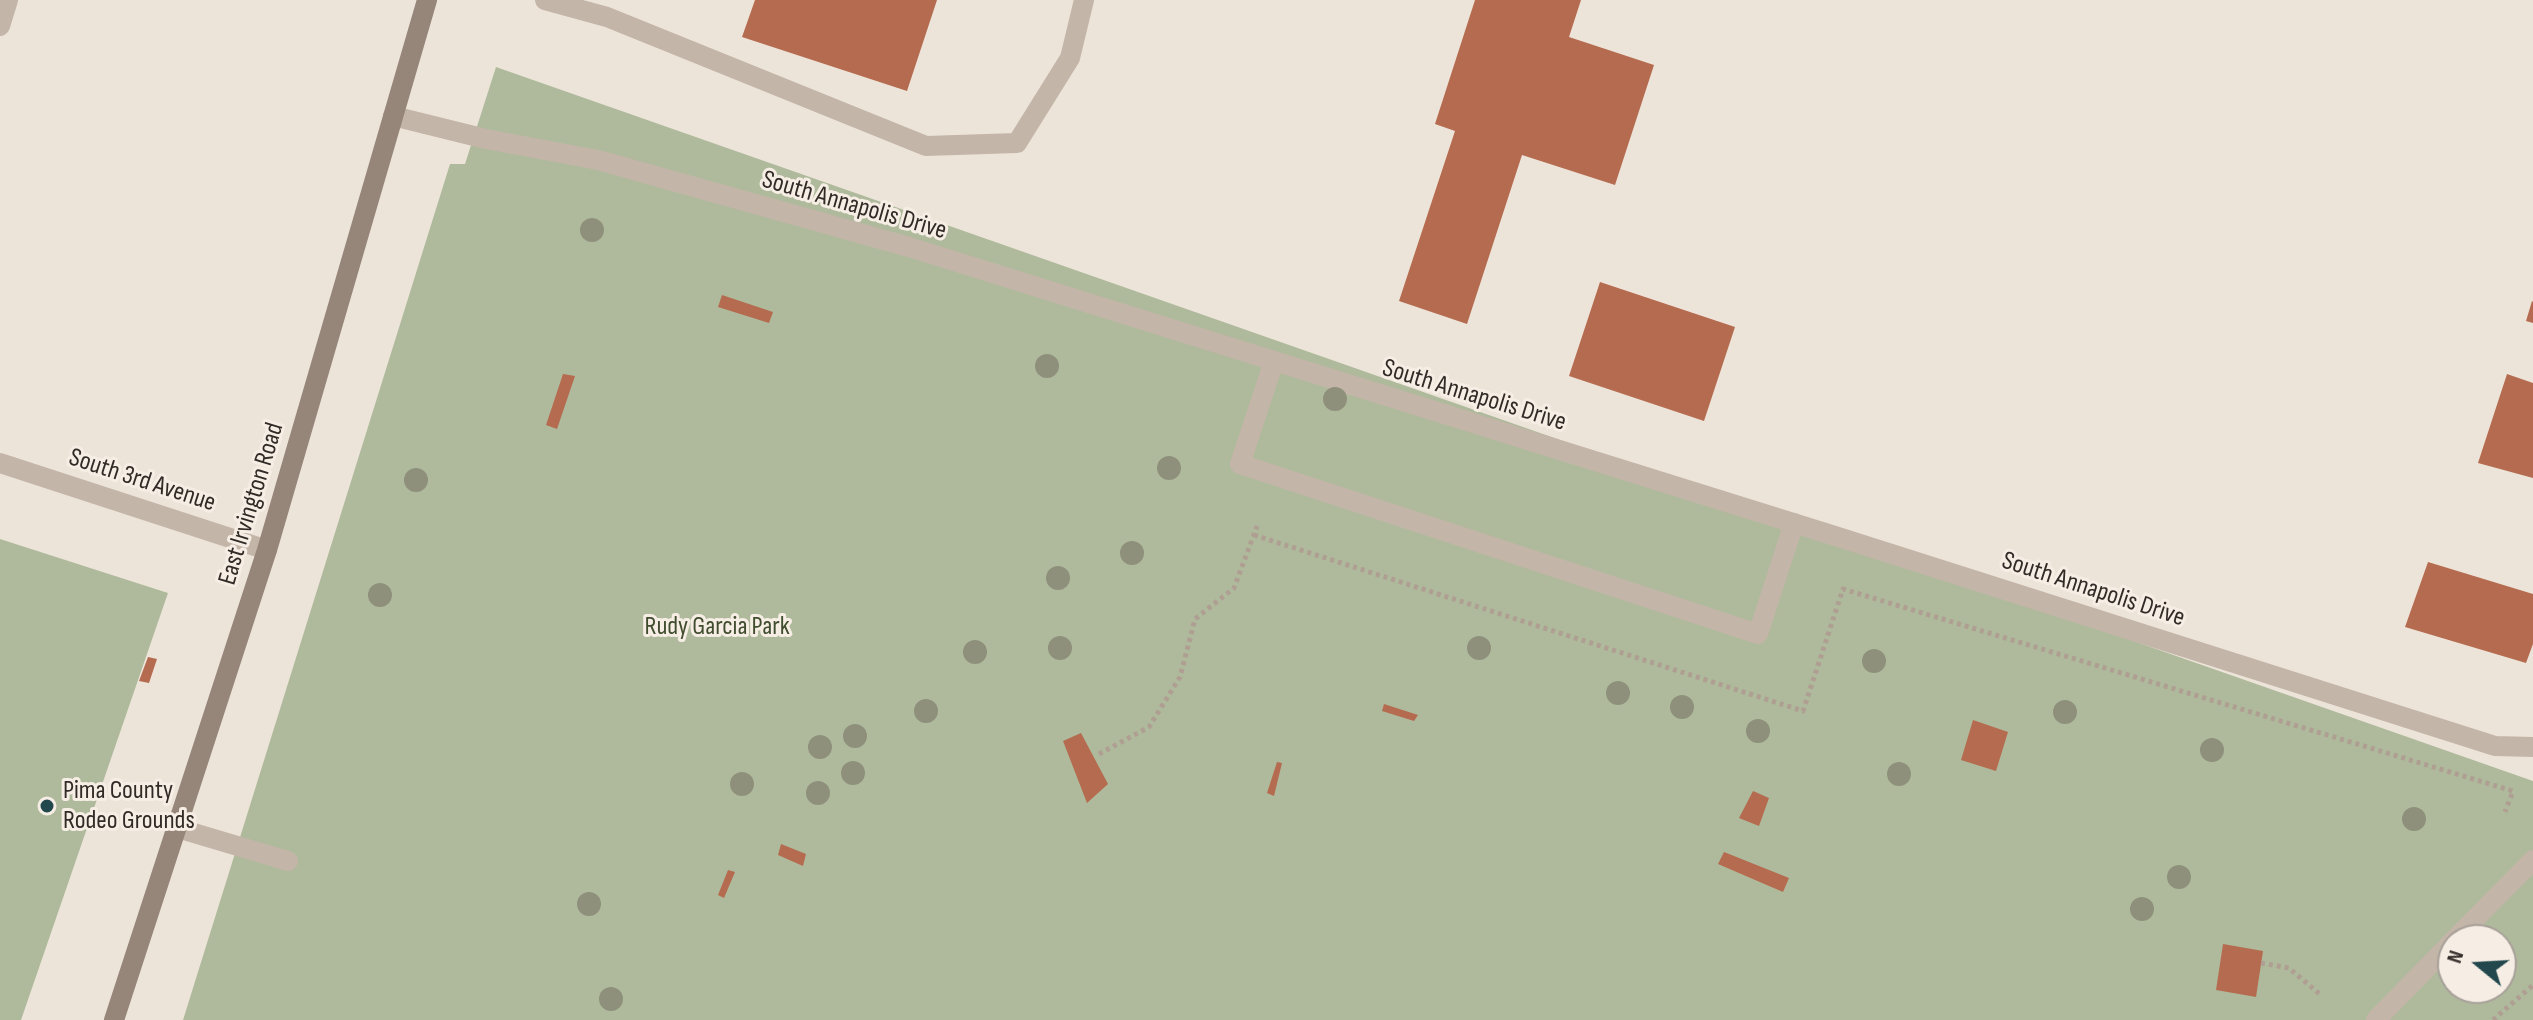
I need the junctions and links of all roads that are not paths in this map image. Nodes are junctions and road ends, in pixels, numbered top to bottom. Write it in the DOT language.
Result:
graph roads {
  1 [pos="8,0"];
  2 [pos="427,0"];
  3 [pos="545,0"];
  4 [pos="1084,0"];
  5 [pos="0,26"];
  6 [pos="393,116"];
  7 [pos="1274,361"];
  8 [pos="0,463"];
  9 [pos="1794,523"];
  10 [pos="267,550"];
  11 [pos="2533,747"];
  12 [pos="177,828"];
  13 [pos="2533,860"];
  14 [pos="288,861"];
  15 [pos="2471,924"];
  16 [pos="2437,958"];
  17 [pos="114,1020"];
  18 [pos="2376,1020"];
  1 -- 5 [label="street"];
  2 -- 6 [label="main road, East Irvington Road"];
  3 -- 4 [label="street"];
  6 -- 7 [label="street, South Annapolis Drive"];
  6 -- 10 [label="main road, East Irvington Road"];
  7 -- 9 [label="street, South Annapolis Drive"];
  7 -- 9 [label="street"];
  8 -- 10 [label="street, South 3rd Avenue"];
  9 -- 11 [label="street, South Annapolis Drive"];
  10 -- 12 [label="main road, East Irvington Road"];
  12 -- 14 [label="street"];
  12 -- 17 [label="main road, East Irvington Road"];
  13 -- 15 [label="street"];
  16 -- 18 [label="street"];
}
